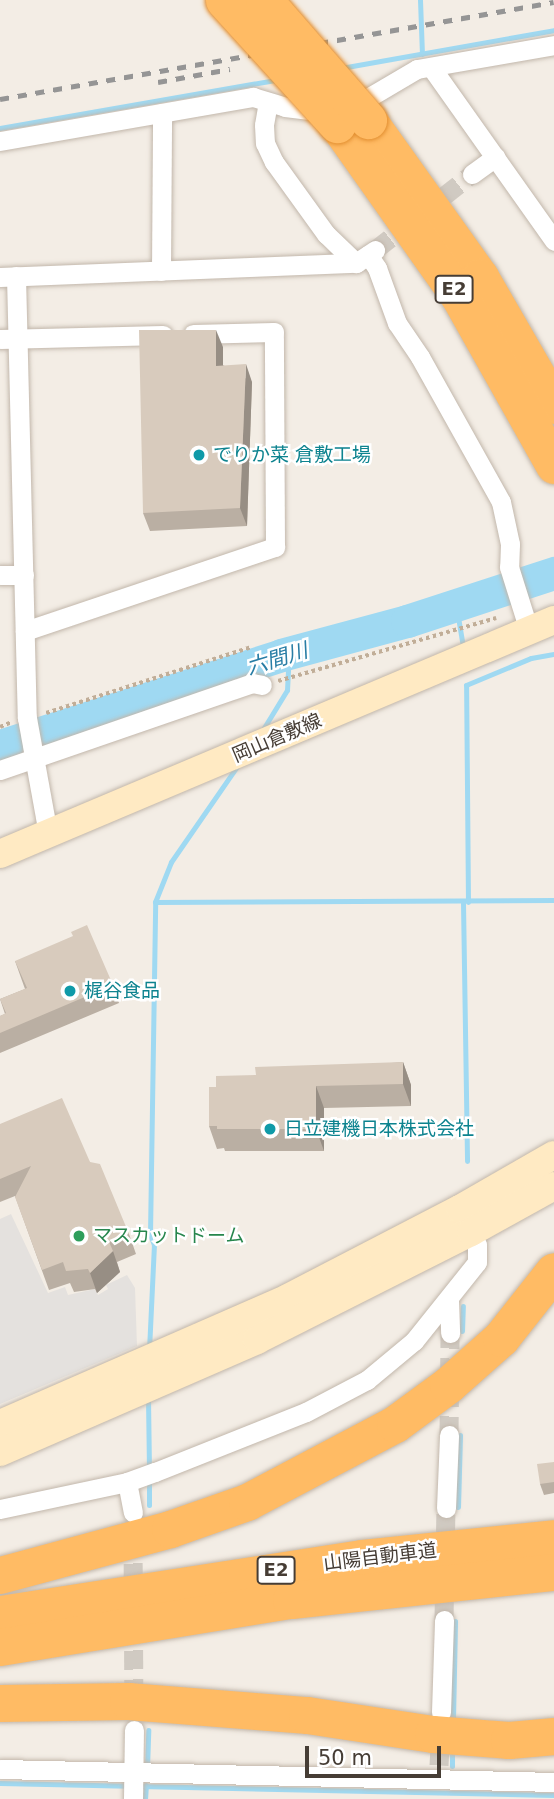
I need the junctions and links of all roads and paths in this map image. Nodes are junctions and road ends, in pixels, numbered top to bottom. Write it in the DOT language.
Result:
graph roads {
  1 [pos="224,0"];
  2 [pos="264,0"];
  3 [pos="554,45"];
  4 [pos="431,66"];
  5 [pos="268,102"];
  6 [pos="162,113"];
  7 [pos="352,122"];
  8 [pos="0,141"];
  9 [pos="495,157"];
  10 [pos="472,174"];
  11 [pos="554,241"];
  12 [pos="366,256"];
  13 [pos="161,271"];
  14 [pos="8,277"];
  15 [pos="8,339"];
  16 [pos="554,405"];
  17 [pos="554,465"];
  18 [pos="0,575"];
  19 [pos="24,575"];
  20 [pos="547,625"];
  21 [pos="467,626"];
  22 [pos="25,631"];
  23 [pos="251,647"];
  24 [pos="270,683"];
  25 [pos="27,720"];
  26 [pos="0,726"];
  27 [pos="33,755"];
  28 [pos="0,770"];
  29 [pos="48,834"];
  30 [pos="0,854"];
  31 [pos="554,1155"];
  32 [pos="554,1186"];
  33 [pos="465,1220"];
  34 [pos="554,1271"];
  35 [pos="449,1300"];
  36 [pos="450,1334"];
  37 [pos="149,1374"];
  38 [pos="0,1424"];
  39 [pos="449,1435"];
  40 [pos="0,1452"];
  41 [pos="141,1477"];
  42 [pos="446,1508"];
  43 [pos="0,1509"];
  44 [pos="133,1512"];
  45 [pos="554,1538"];
  46 [pos="554,1572"];
  47 [pos="0,1575"];
  48 [pos="0,1614"];
  49 [pos="444,1620"];
  50 [pos="0,1647"];
  51 [pos="0,1703"];
  52 [pos="441,1712"];
  53 [pos="134,1730"];
  54 [pos="554,1737"];
  55 [pos="0,1769"];
  56 [pos="138,1781"];
  57 [pos="554,1782"];
  58 [pos="449,1785"];
  1 -- 7 [label="highway, E2, bridge"];
  2 -- 7 [label="highway, E2, bridge"];
  3 -- 4 [label="street"];
  4 -- 5 [label="street"];
  4 -- 9 [label="street"];
  5 -- 6 [label="street"];
  5 -- 12 [label="street"];
  6 -- 8 [label="street"];
  6 -- 13 [label="street"];
  7 -- 16 [label="highway, E2"];
  7 -- 17 [label="highway, E2"];
  9 -- 10 [label="street"];
  9 -- 11 [label="street"];
  12 -- 13 [label="street"];
  12 -- 20 [label="street"];
  13 -- 14 [label="street"];
  14 -- 15 [label="street"];
  15 -- 19 [label="street"];
  15 -- 22 [label="street"];
  18 -- 19 [label="street"];
  19 -- 22 [label="street"];
  20 -- 29 [label="street, 岡山倉敷線"];
  21 -- 24 [label="path"];
  22 -- 25 [label="street"];
  23 -- 25 [label="path"];
  24 -- 27 [label="street"];
  25 -- 26 [label="path"];
  25 -- 27 [label="street"];
  27 -- 28 [label="street"];
  27 -- 29 [label="street"];
  29 -- 30 [label="street, 岡山倉敷線"];
  31 -- 33 [label="street"];
  32 -- 33 [label="street"];
  33 -- 35 [label="street"];
  33 -- 37 [label="street"];
  34 -- 47 [label="highway"];
  35 -- 36 [label="street"];
  35 -- 41 [label="street"];
  37 -- 38 [label="street"];
  37 -- 40 [label="street"];
  39 -- 42 [label="street"];
  41 -- 43 [label="street"];
  41 -- 44 [label="street"];
  45 -- 48 [label="highway, 山陽自動車道 / E2"];
  46 -- 50 [label="highway, 山陽自動車道 / E2"];
  49 -- 52 [label="street"];
  51 -- 54 [label="highway"];
  53 -- 56 [label="street"];
  55 -- 56 [label="street"];
  56 -- 58 [label="street"];
  57 -- 58 [label="street"];
}
